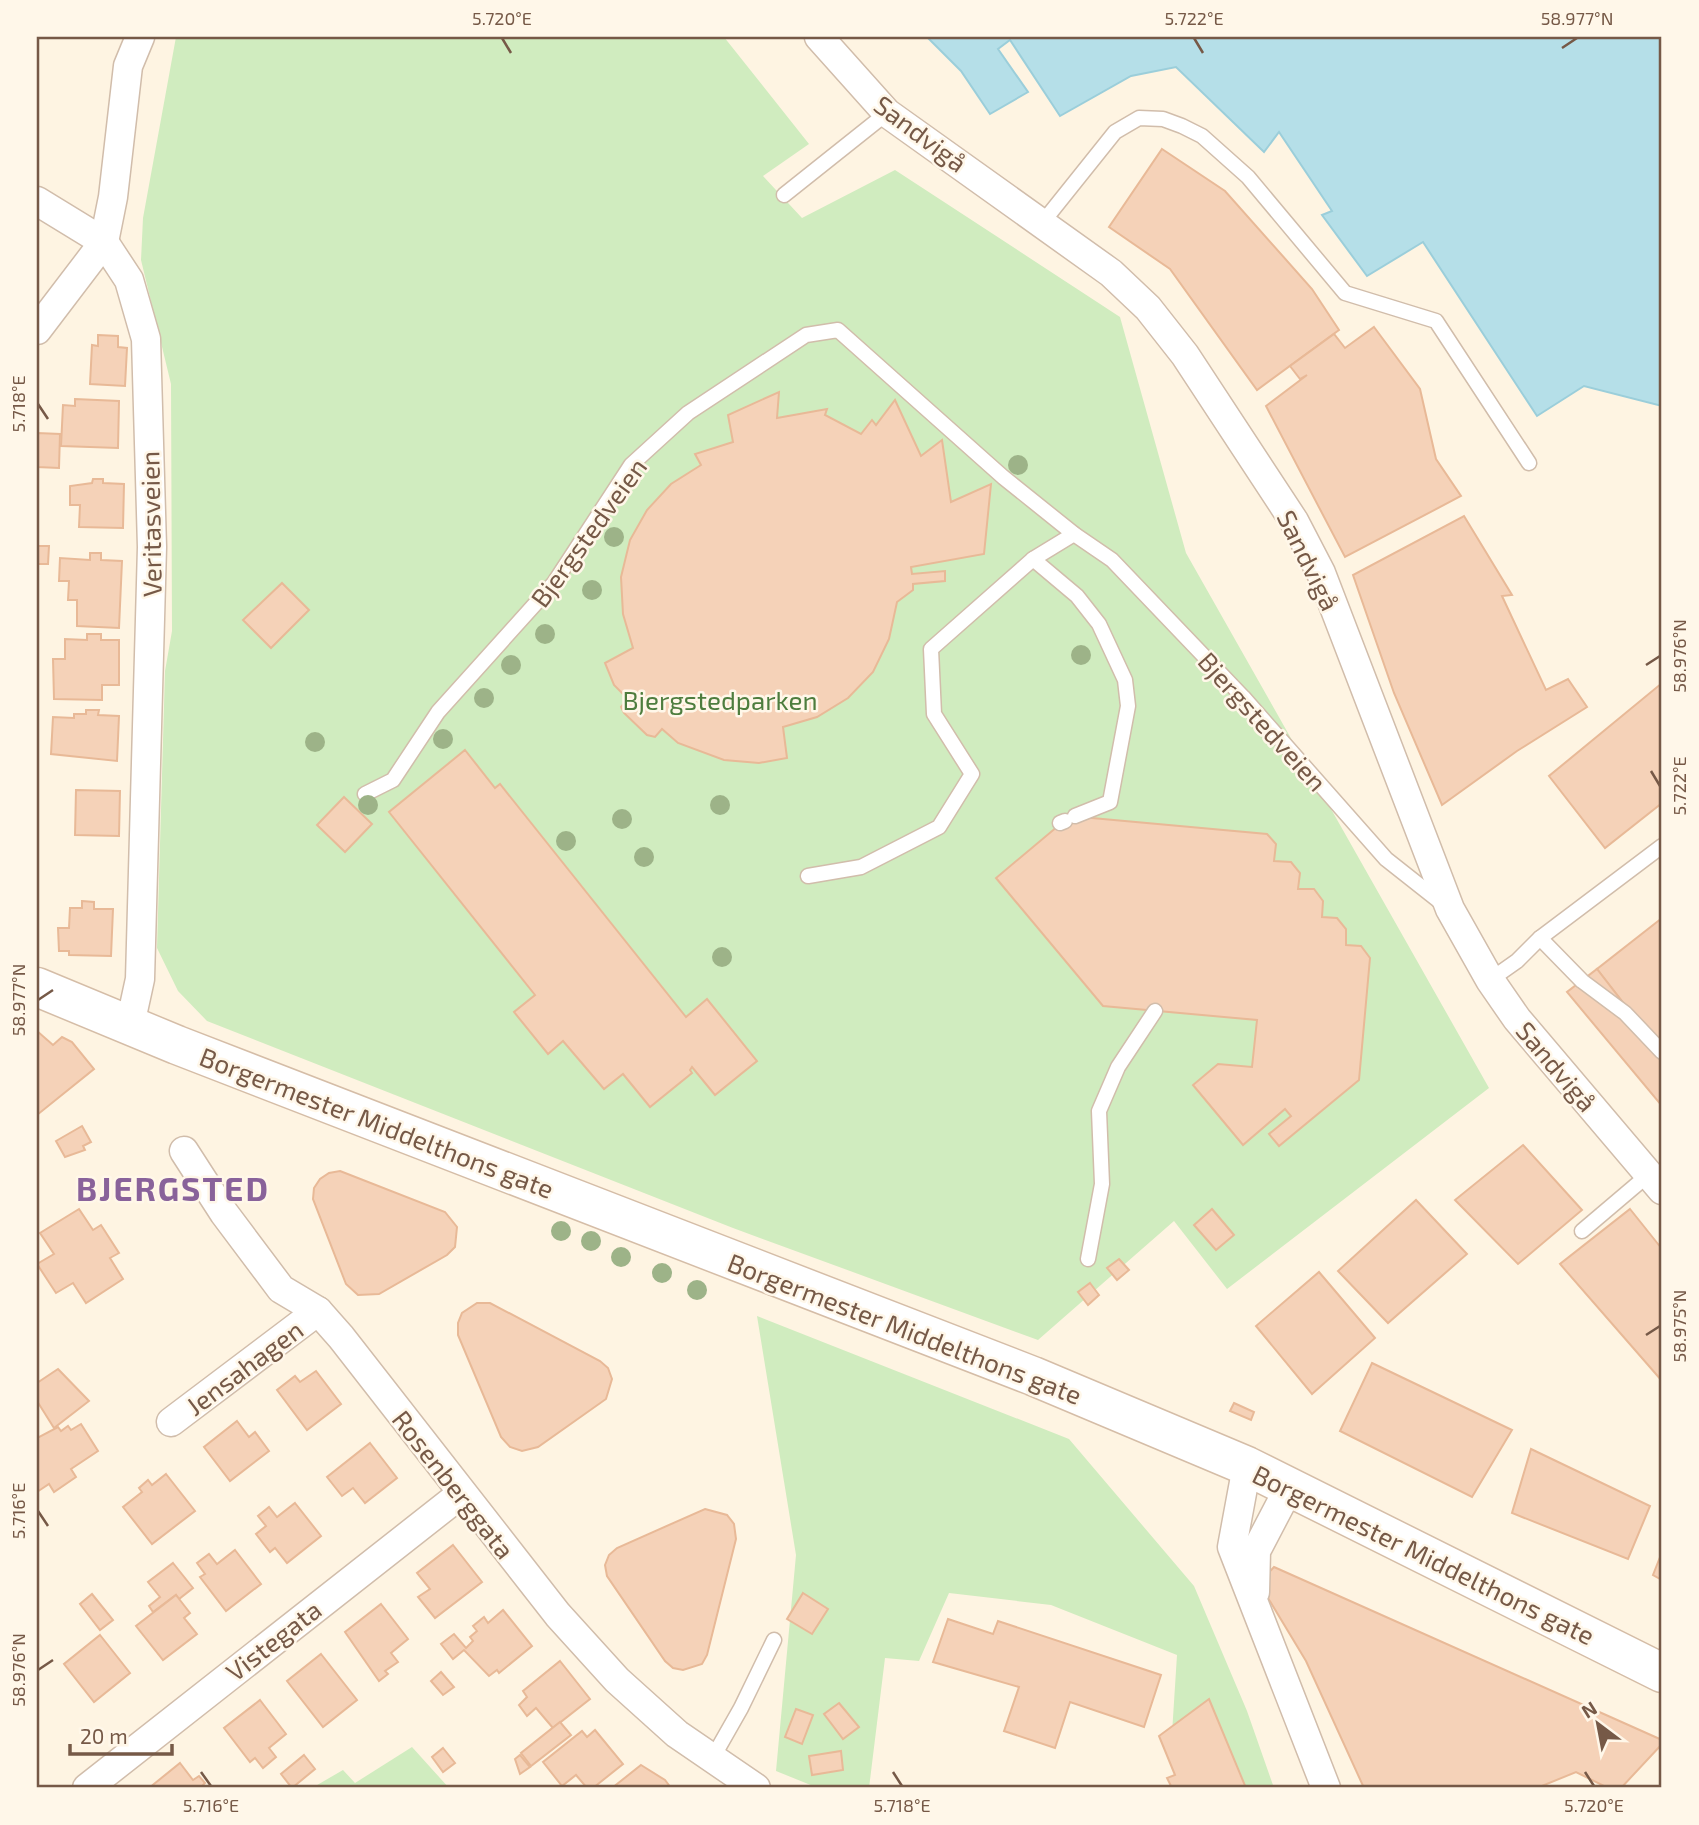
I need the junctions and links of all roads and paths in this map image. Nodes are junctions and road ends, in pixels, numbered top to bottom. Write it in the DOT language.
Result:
graph roads {
  1 [pos="140,37"];
  2 [pos="819,37"];
  3 [pos="887,113"];
  4 [pos="784,195"];
  5 [pos="37,201"];
  6 [pos="1042,222"];
  7 [pos="104,242"];
  8 [pos="37,330"];
  9 [pos="1529,464"];
  10 [pos="1074,534"];
  11 [pos="1032,559"];
  12 [pos="365,794"];
  13 [pos="1067,820"];
  14 [pos="1662,846"];
  15 [pos="807,876"];
  16 [pos="1450,909"];
  17 [pos="1540,938"];
  18 [pos="1490,980"];
  19 [pos="37,987"];
  20 [pos="1155,1011"];
  21 [pos="130,1025"];
  22 [pos="1662,1052"];
  23 [pos="184,1151"];
  24 [pos="1655,1182"];
  25 [pos="1582,1231"];
  26 [pos="1088,1259"];
  27 [pos="318,1311"];
  28 [pos="171,1422"];
  29 [pos="1247,1466"];
  30 [pos="1290,1486"];
  31 [pos="461,1494"];
  32 [pos="1255,1606"];
  33 [pos="774,1640"];
  34 [pos="1662,1672"];
  35 [pos="712,1759"];
  36 [pos="87,1788"];
  37 [pos="756,1788"];
  38 [pos="1326,1788"];
  1 -- 7 [label="street"];
  2 -- 3 [label="street, Sandvigå"];
  3 -- 4 [label="lane"];
  3 -- 6 [label="street, Sandvigå"];
  5 -- 7 [label="street"];
  6 -- 9 [label="lane"];
  6 -- 16 [label="street, Sandvigå"];
  7 -- 8 [label="street"];
  7 -- 21 [label="street, Veritasveien"];
  10 -- 11 [label="lane"];
  10 -- 12 [label="lane, Bjergstedveien"];
  10 -- 16 [label="lane, Bjergstedveien"];
  11 -- 13 [label="lane"];
  11 -- 15 [label="lane"];
  14 -- 17 [label="lane"];
  16 -- 18 [label="street, Sandvigå"];
  17 -- 18 [label="lane"];
  17 -- 22 [label="lane"];
  18 -- 24 [label="street, Sandvigå"];
  19 -- 21 [label="main road, Borgermester Middelthons gate"];
  20 -- 26 [label="lane"];
  21 -- 29 [label="main road, Borgermester Middelthons gate"];
  23 -- 27 [label="street, Rosenberggata"];
  24 -- 25 [label="lane"];
  27 -- 28 [label="street, Jensahagen"];
  27 -- 31 [label="street, Rosenberggata"];
  29 -- 30 [label="main road, Borgermester Middelthons gate"];
  29 -- 32 [label="street"];
  30 -- 32 [label="street"];
  30 -- 34 [label="main road, Borgermester Middelthons gate"];
  31 -- 35 [label="street, Rosenberggata"];
  31 -- 36 [label="street, Vistegata"];
  32 -- 38 [label="street"];
  33 -- 35 [label="lane"];
  35 -- 37 [label="street, Rosenberggata"];
}
